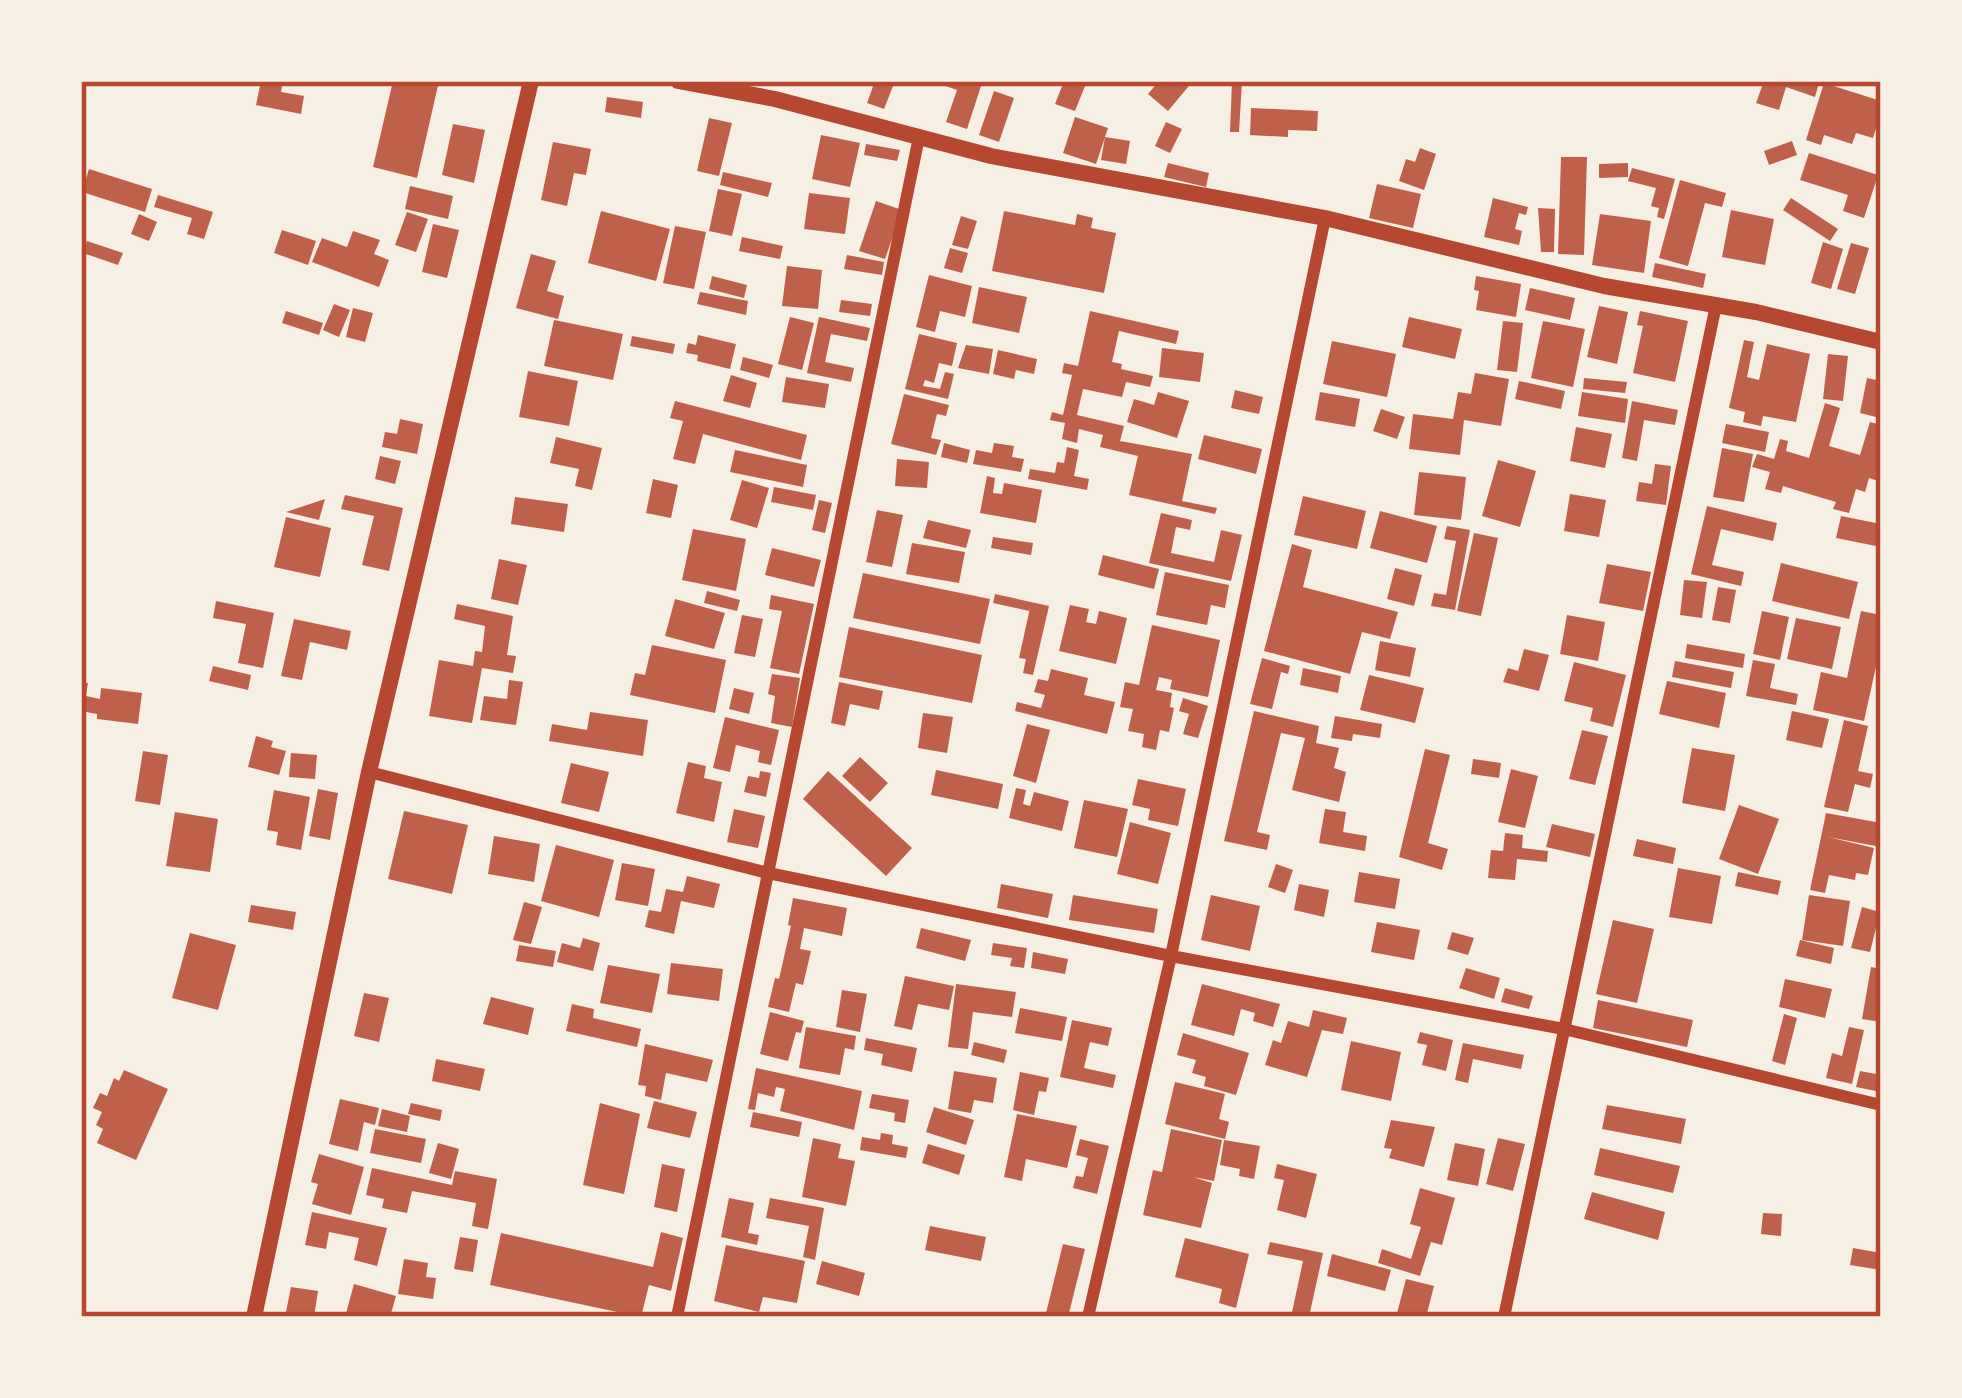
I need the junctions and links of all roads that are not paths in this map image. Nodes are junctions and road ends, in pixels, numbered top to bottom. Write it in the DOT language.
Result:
graph roads {
  1 [pos="531,81"];
  2 [pos="678,81"];
  3 [pos="919,137"];
  4 [pos="1325,218"];
  5 [pos="1716,305"];
  6 [pos="1881,342"];
  7 [pos="369,772"];
  8 [pos="768,873"];
  9 [pos="1171,956"];
  10 [pos="1564,1029"];
  11 [pos="1881,1106"];
  12 [pos="254,1317"];
  13 [pos="676,1317"];
  14 [pos="1088,1317"];
  15 [pos="1504,1317"];
  1 -- 7 [label="street"];
  2 -- 3 [label="street"];
  3 -- 4 [label="street"];
  3 -- 8 [label="street"];
  4 -- 5 [label="street"];
  4 -- 9 [label="street"];
  5 -- 6 [label="street"];
  5 -- 10 [label="street"];
  7 -- 8 [label="street"];
  7 -- 12 [label="street"];
  8 -- 9 [label="street"];
  8 -- 13 [label="street"];
  9 -- 10 [label="street"];
  9 -- 14 [label="street"];
  10 -- 11 [label="street"];
  10 -- 15 [label="street"];
}
